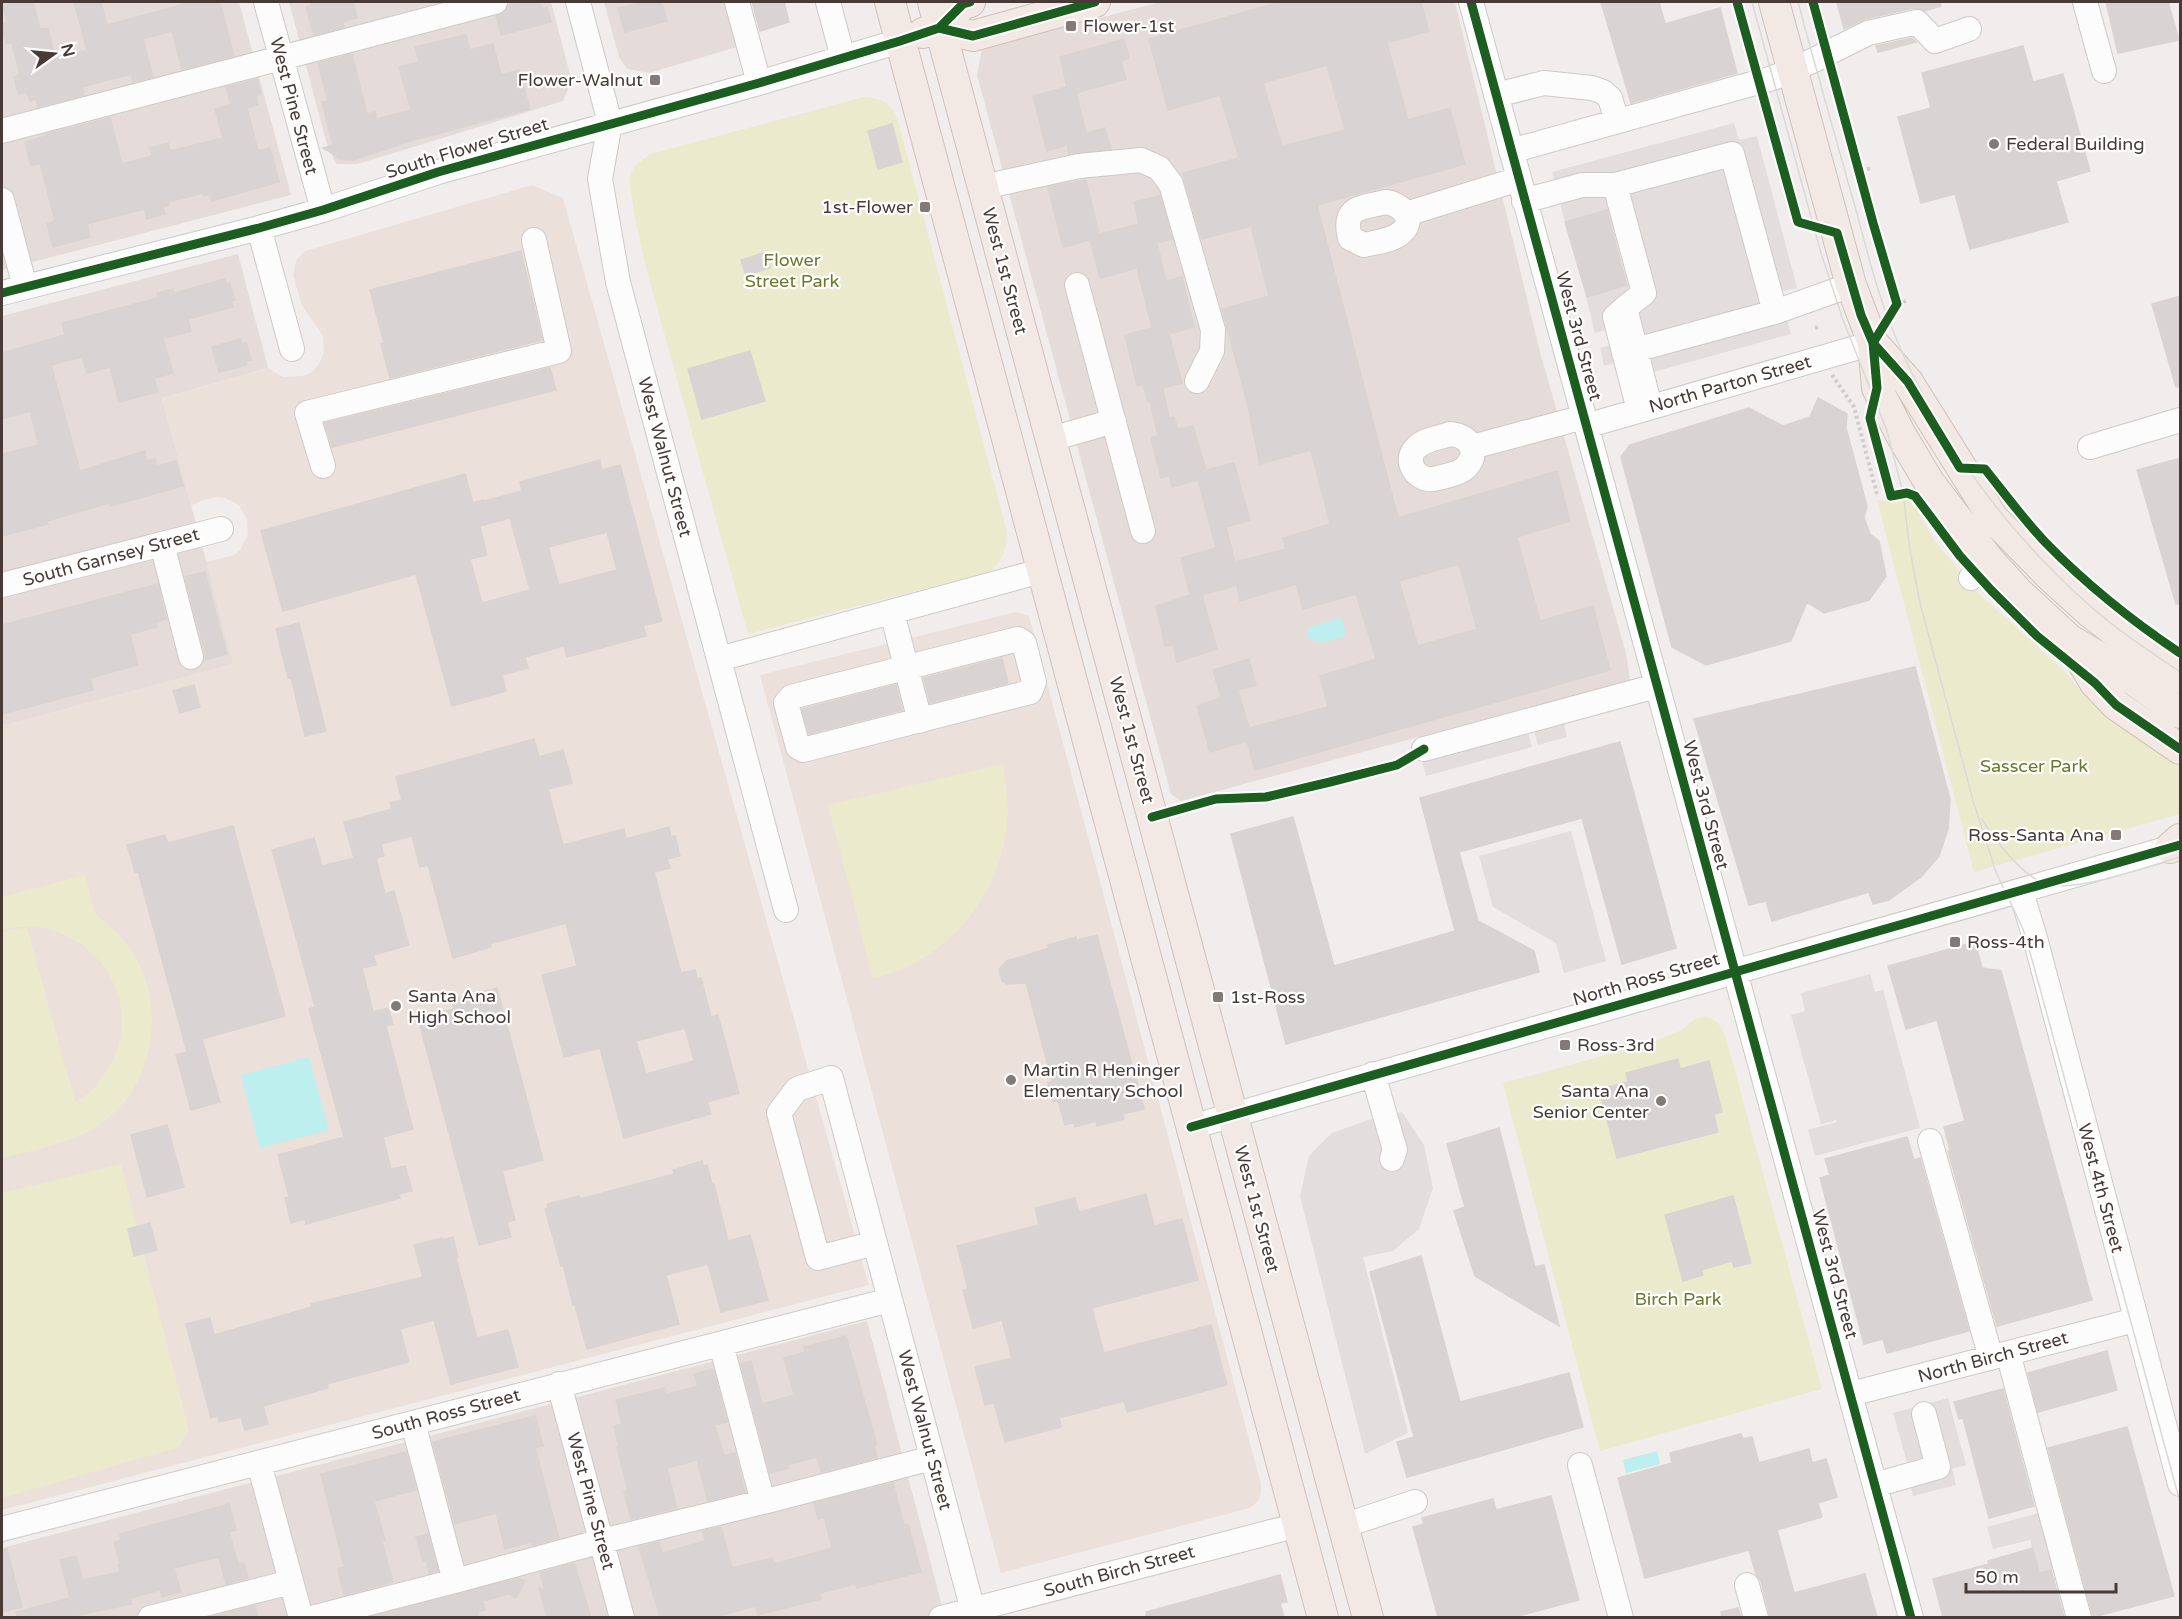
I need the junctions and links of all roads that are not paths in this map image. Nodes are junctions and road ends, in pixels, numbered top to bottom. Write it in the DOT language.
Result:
graph roads {
  1 [pos="266,2"];
  2 [pos="495,2"];
  3 [pos="578,2"];
  4 [pos="737,2"];
  5 [pos="828,2"];
  6 [pos="890,2"];
  7 [pos="970,2"];
  8 [pos="1095,2"];
  9 [pos="1472,2"];
  10 [pos="1774,2"];
  11 [pos="2085,2"];
  12 [pos="424,10"];
  13 [pos="936,15"];
  14 [pos="1969,29"];
  15 [pos="900,40"];
  16 [pos="281,57"];
  17 [pos="843,58"];
  18 [pos="1793,70"];
  19 [pos="2104,71"];
  20 [pos="759,83"];
  21 [pos="1496,95"];
  22 [pos="1617,121"];
  23 [pos="610,123"];
  24 [pos="2,131"];
  25 [pos="1511,151"];
  26 [pos="1615,185"];
  27 [pos="983,187"];
  28 [pos="1522,190"];
  29 [pos="2,200"];
  30 [pos="322,210"];
  31 [pos="1406,214"];
  32 [pos="259,228"];
  33 [pos="534,240"];
  34 [pos="1077,285"];
  35 [pos="1851,285"];
  36 [pos="25,287"];
  37 [pos="2,293"];
  38 [pos="1775,312"];
  39 [pos="1873,344"];
  40 [pos="292,350"];
  41 [pos="1630,351"];
  42 [pos="1197,381"];
  43 [pos="1645,409"];
  44 [pos="2181,420"];
  45 [pos="1114,421"];
  46 [pos="1585,421"];
  47 [pos="1051,439"];
  48 [pos="1472,447"];
  49 [pos="2090,447"];
  50 [pos="323,466"];
  51 [pos="221,529"];
  52 [pos="1143,531"];
  53 [pos="162,544"];
  54 [pos="1041,571"];
  55 [pos="2,585"];
  56 [pos="892,612"];
  57 [pos="2070,640"];
  58 [pos="191,657"];
  59 [pos="719,659"];
  60 [pos="906,667"];
  61 [pos="2181,678"];
  62 [pos="1656,686"];
  63 [pos="2181,713"];
  64 [pos="920,721"];
  65 [pos="1424,749"];
  66 [pos="2181,749"];
  67 [pos="2177,844"];
  68 [pos="2021,892"];
  69 [pos="786,910"];
  70 [pos="1735,971"];
  71 [pos="1373,1074"];
  72 [pos="1232,1115"];
  73 [pos="1191,1127"];
  74 [pos="1930,1141"];
  75 [pos="1392,1159"];
  76 [pos="875,1243"];
  77 [pos="890,1300"];
  78 [pos="2135,1320"];
  79 [pos="721,1344"];
  80 [pos="2000,1355"];
  81 [pos="559,1384"];
  82 [pos="1851,1394"];
  83 [pos="1924,1414"];
  84 [pos="413,1423"];
  85 [pos="932,1458"];
  86 [pos="259,1463"];
  87 [pos="1580,1465"];
  88 [pos="2181,1484"];
  89 [pos="1875,1485"];
  90 [pos="764,1502"];
  91 [pos="1415,1502"];
  92 [pos="1298,1525"];
  93 [pos="1343,1526"];
  94 [pos="2,1529"];
  95 [pos="602,1541"];
  96 [pos="455,1581"];
  97 [pos="291,1582"];
  98 [pos="1747,1585"];
  99 [pos="974,1613"];
  100 [pos="150,1617"];
  101 [pos="301,1617"];
  102 [pos="311,1617"];
  103 [pos="622,1617"];
  104 [pos="941,1617"];
  105 [pos="1323,1617"];
  106 [pos="1368,1617"];
  107 [pos="1621,1617"];
  108 [pos="1756,1617"];
  109 [pos="1911,1617"];
  110 [pos="2079,1617"];
  1 -- 16 [label="street, West Pine Street"];
  2 -- 12 [label="street"];
  3 -- 23 [label="street, West Walnut Street"];
  4 -- 20 [label="street"];
  5 -- 17 [label="street"];
  6 -- 15 [label="main road"];
  7 -- 13 [label="main road"];
  8 -- 13 [label="main road"];
  9 -- 21 [label="street, West 3rd Street"];
  10 -- 18 [label="main road"];
  11 -- 19 [label="street"];
  12 -- 16 [label="street"];
  13 -- 15 [label="main road, South Flower Street"];
  13 -- 27 [label="main road, West 1st Street"];
  14 -- 18 [label="street"];
  15 -- 17 [label="street, South Flower Street"];
  15 -- 54 [label="main road"];
  16 -- 24 [label="street"];
  16 -- 30 [label="street, West Pine Street"];
  17 -- 20 [label="street, South Flower Street"];
  18 -- 22 [label="street"];
  18 -- 35 [label="main road"];
  20 -- 23 [label="street, South Flower Street"];
  21 -- 22 [label="street"];
  21 -- 25 [label="street, West 3rd Street"];
  22 -- 25 [label="street"];
  23 -- 30 [label="street, South Flower Street"];
  23 -- 59 [label="street, West Walnut Street"];
  25 -- 28 [label="street, West 3rd Street"];
  26 -- 28 [label="street"];
  26 -- 38 [label="street"];
  26 -- 41 [label="street"];
  27 -- 42 [label="street"];
  27 -- 47 [label="main road, West 1st Street"];
  28 -- 31 [label="street"];
  28 -- 46 [label="street, West 3rd Street"];
  29 -- 36 [label="street"];
  30 -- 32 [label="street, South Flower Street"];
  32 -- 36 [label="street, South Flower Street"];
  32 -- 40 [label="street"];
  33 -- 50 [label="street"];
  34 -- 45 [label="street"];
  35 -- 38 [label="street"];
  35 -- 39 [label="main road"];
  36 -- 37 [label="street, South Flower Street"];
  38 -- 41 [label="street"];
  39 -- 43 [label="street, North Parton Street"];
  39 -- 57 [label="main road"];
  39 -- 61 [label="main road"];
  41 -- 43 [label="street"];
  43 -- 46 [label="street, North Parton Street"];
  44 -- 49 [label="street"];
  45 -- 47 [label="street"];
  45 -- 52 [label="street"];
  46 -- 48 [label="street, North Parton Street"];
  46 -- 62 [label="street, West 3rd Street"];
  47 -- 72 [label="main road, West 1st Street"];
  51 -- 53 [label="street, South Garnsey Street"];
  53 -- 55 [label="street, South Garnsey Street"];
  53 -- 58 [label="street"];
  54 -- 56 [label="street"];
  54 -- 73 [label="main road"];
  56 -- 59 [label="street"];
  56 -- 60 [label="street"];
  57 -- 63 [label="main road"];
  57 -- 66 [label="main road"];
  59 -- 69 [label="street, West Walnut Street"];
  60 -- 64 [label="street"];
  60 -- 64 [label="street"];
  60 -- 64 [label="street"];
  62 -- 65 [label="street"];
  62 -- 70 [label="street, West 3rd Street"];
  67 -- 68 [label="street, North Ross Street"];
  68 -- 70 [label="street, North Ross Street"];
  68 -- 78 [label="street, West 4th Street"];
  70 -- 71 [label="street, North Ross Street"];
  70 -- 82 [label="street, West 3rd Street"];
  71 -- 72 [label="street, North Ross Street"];
  71 -- 75 [label="street"];
  72 -- 73 [label="street, North Ross Street"];
  72 -- 93 [label="main road, West 1st Street"];
  73 -- 92 [label="main road"];
  74 -- 80 [label="street"];
  76 -- 76 [label="street, West Walnut Street"];
  76 -- 77 [label="street, West Walnut Street"];
  77 -- 79 [label="street, South Ross Street"];
  77 -- 85 [label="street, West Walnut Street"];
  78 -- 80 [label="street, North Birch Street"];
  78 -- 88 [label="street, West 4th Street"];
  79 -- 81 [label="street, South Ross Street"];
  79 -- 90 [label="street"];
  80 -- 82 [label="street, North Birch Street"];
  80 -- 110 [label="street"];
  81 -- 84 [label="street, South Ross Street"];
  81 -- 95 [label="street, West Pine Street"];
  82 -- 89 [label="street, West 3rd Street"];
  83 -- 89 [label="street"];
  84 -- 86 [label="street, South Ross Street"];
  84 -- 96 [label="street"];
  85 -- 90 [label="street"];
  85 -- 99 [label="street, West Walnut Street"];
  86 -- 94 [label="street, South Ross Street"];
  86 -- 97 [label="street"];
  87 -- 107 [label="street"];
  89 -- 109 [label="street, West 3rd Street"];
  90 -- 95 [label="street"];
  91 -- 93 [label="street"];
  92 -- 99 [label="street, South Birch Street"];
  92 -- 105 [label="main road"];
  93 -- 106 [label="main road, West 1st Street"];
  95 -- 96 [label="street"];
  95 -- 103 [label="street, West Pine Street"];
  96 -- 102 [label="street"];
  97 -- 100 [label="street"];
  97 -- 101 [label="street"];
  98 -- 108 [label="street"];
  99 -- 104 [label="street, South Birch Street"];
}
